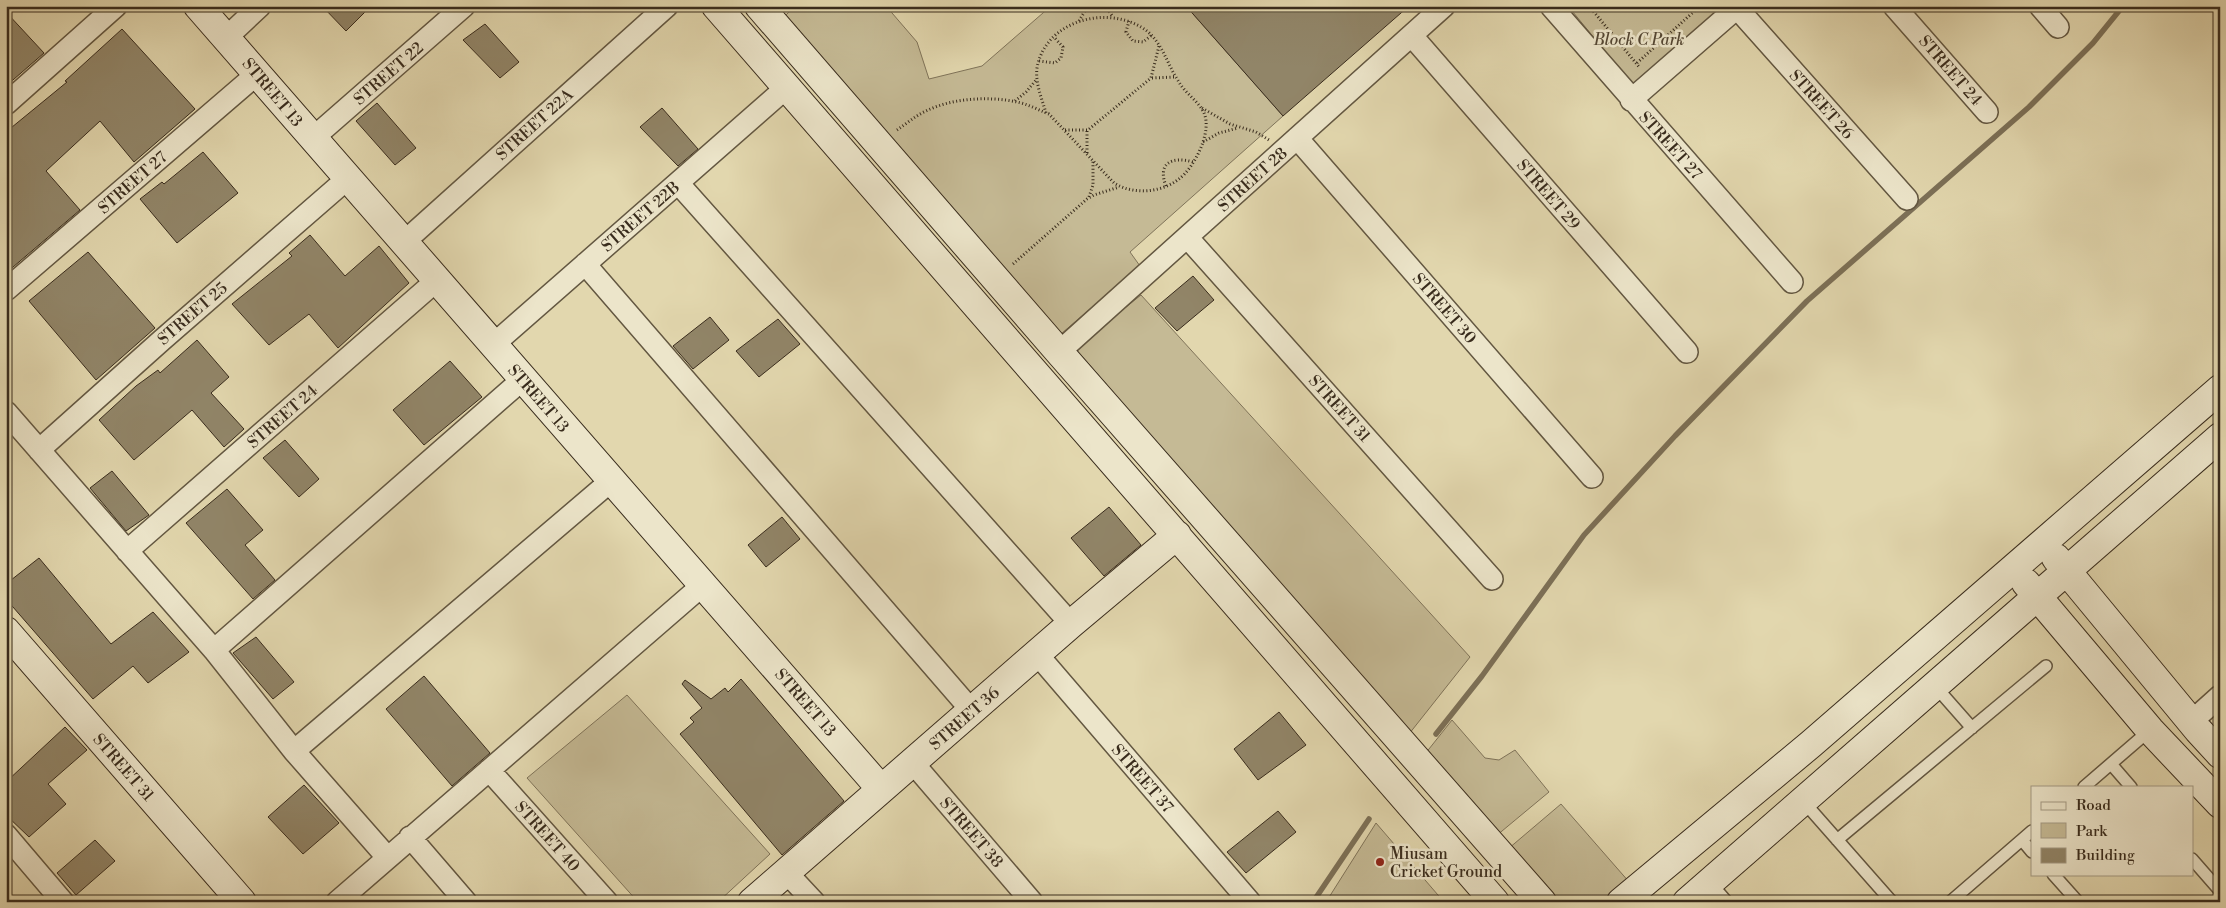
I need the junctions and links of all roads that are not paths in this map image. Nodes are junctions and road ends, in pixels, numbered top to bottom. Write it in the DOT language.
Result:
graph roads {
  1 [pos="116,6"];
  2 [pos="198,6"];
  3 [pos="260,6"];
  4 [pos="464,6"];
  5 [pos="667,6"];
  6 [pos="716,6"];
  7 [pos="1444,6"];
  8 [pos="1550,6"];
  9 [pos="1894,6"];
  10 [pos="2040,6"];
  11 [pos="1738,7"];
  12 [pos="769,9"];
  13 [pos="2058,27"];
  14 [pos="1412,36"];
  15 [pos="226,37"];
  16 [pos="257,74"];
  17 [pos="787,87"];
  18 [pos="1631,100"];
  19 [pos="6,104"];
  20 [pos="1987,112"];
  21 [pos="312,139"];
  22 [pos="1291,144"];
  23 [pos="884,150"];
  24 [pos="864,176"];
  25 [pos="347,179"];
  26 [pos="678,183"];
  27 [pos="1907,200"];
  28 [pos="1187,237"];
  29 [pos="403,243"];
  30 [pos="585,264"];
  31 [pos="436,281"];
  32 [pos="1792,282"];
  33 [pos="6,290"];
  34 [pos="493,345"];
  35 [pos="1059,352"];
  36 [pos="1687,352"];
  37 [pos="523,379"];
  38 [pos="2220,389"];
  39 [pos="6,412"];
  40 [pos="2220,436"];
  41 [pos="1143,448"];
  42 [pos="39,450"];
  43 [pos="1118,468"];
  44 [pos="1592,477"];
  45 [pos="612,480"];
  46 [pos="1177,535"];
  47 [pos="2043,541"];
  48 [pos="127,551"];
  49 [pos="2013,568"];
  50 [pos="2067,571"];
  51 [pos="1492,579"];
  52 [pos="704,584"];
  53 [pos="2038,597"];
  54 [pos="1071,624"];
  55 [pos="9,638"];
  56 [pos="214,650"];
  57 [pos="1037,654"];
  58 [pos="2046,666"];
  59 [pos="1935,686"];
  60 [pos="2220,696"];
  61 [pos="972,710"];
  62 [pos="2191,722"];
  63 [pos="1972,728"];
  64 [pos="2150,730"];
  65 [pos="294,751"];
  66 [pos="2220,754"];
  67 [pos="913,763"];
  68 [pos="2111,764"];
  69 [pos="489,770"];
  70 [pos="2085,786"];
  71 [pos="2130,786"];
  72 [pos="881,789"];
  73 [pos="1803,801"];
  74 [pos="2220,804"];
  75 [pos="2031,832"];
  76 [pos="6,835"];
  77 [pos="410,837"];
  78 [pos="1837,840"];
  79 [pos="2022,840"];
  80 [pos="2031,851"];
  81 [pos="387,857"];
  82 [pos="2194,861"];
  83 [pos="786,872"];
  84 [pos="2055,876"];
  85 [pos="2220,891"];
  86 [pos="1718,892"];
  87 [pos="240,901"];
  88 [pos="64,902"];
  89 [pos="337,902"];
  90 [pos="466,902"];
  91 [pos="608,902"];
  92 [pos="752,902"];
  93 [pos="814,902"];
  94 [pos="1032,902"];
  95 [pos="1250,902"];
  96 [pos="1495,902"];
  97 [pos="1542,902"];
  98 [pos="1621,902"];
  99 [pos="1687,902"];
  100 [pos="1892,902"];
  101 [pos="1950,902"];
  102 [pos="2078,902"];
  1 -- 19 [label="street"];
  2 -- 15 [label="street, STREET 13"];
  3 -- 15 [label="street"];
  4 -- 21 [label="street, STREET 22"];
  5 -- 29 [label="street, STREET 22A"];
  6 -- 17 [label="street"];
  7 -- 14 [label="street, STREET 28"];
  8 -- 18 [label="street, STREET 27"];
  9 -- 20 [label="street, STREET 24"];
  10 -- 13 [label="street"];
  11 -- 18 [label="street"];
  11 -- 27 [label="street, STREET 26"];
  12 -- 23 [label="street"];
  14 -- 22 [label="street, STREET 28"];
  14 -- 36 [label="street, STREET 29"];
  15 -- 16 [label="street, STREET 13"];
  16 -- 21 [label="street, STREET 13"];
  16 -- 33 [label="street, STREET 27"];
  17 -- 24 [label="street"];
  17 -- 26 [label="street, STREET 22B"];
  18 -- 32 [label="street, STREET 27"];
  21 -- 25 [label="street, STREET 13"];
  22 -- 28 [label="street, STREET 28"];
  22 -- 44 [label="street, STREET 30"];
  23 -- 24 [label="street"];
  23 -- 35 [label="street"];
  24 -- 43 [label="street"];
  25 -- 29 [label="street, STREET 13"];
  25 -- 42 [label="street, STREET 25"];
  26 -- 30 [label="street, STREET 22B"];
  26 -- 54 [label="street"];
  28 -- 35 [label="street, STREET 28"];
  28 -- 51 [label="street, STREET 31"];
  29 -- 31 [label="street, STREET 13"];
  30 -- 34 [label="street, STREET 22B"];
  30 -- 61 [label="street"];
  31 -- 34 [label="street, STREET 13"];
  31 -- 48 [label="street, STREET 24"];
  34 -- 37 [label="street, STREET 13"];
  35 -- 41 [label="street"];
  37 -- 45 [label="street, STREET 13"];
  37 -- 56 [label="street"];
  38 -- 47 [label="street"];
  39 -- 42 [label="street"];
  40 -- 50 [label="street"];
  41 -- 43 [label="street"];
  41 -- 97 [label="street"];
  42 -- 48 [label="street"];
  43 -- 46 [label="street"];
  45 -- 52 [label="street, STREET 13"];
  45 -- 65 [label="street"];
  46 -- 54 [label="street, STREET 36"];
  46 -- 96 [label="street"];
  47 -- 49 [label="street"];
  47 -- 50 [label="street"];
  48 -- 56 [label="street"];
  49 -- 53 [label="street"];
  49 -- 98 [label="street"];
  50 -- 53 [label="street"];
  50 -- 62 [label="street"];
  52 -- 69 [label="street"];
  52 -- 72 [label="street, STREET 13"];
  53 -- 59 [label="street"];
  53 -- 64 [label="street"];
  54 -- 57 [label="street, STREET 36"];
  55 -- 87 [label="street, STREET 31"];
  56 -- 65 [label="street"];
  57 -- 61 [label="street, STREET 36"];
  57 -- 95 [label="street, STREET 37"];
  58 -- 63 [label="lane"];
  59 -- 63 [label="lane"];
  59 -- 73 [label="street"];
  60 -- 62 [label="street"];
  61 -- 67 [label="street, STREET 36"];
  62 -- 66 [label="street"];
  63 -- 78 [label="lane"];
  64 -- 68 [label="lane"];
  64 -- 74 [label="street"];
  65 -- 81 [label="street"];
  67 -- 72 [label="street, STREET 36"];
  67 -- 94 [label="street, STREET 38"];
  68 -- 70 [label="lane"];
  68 -- 71 [label="lane"];
  69 -- 77 [label="street"];
  69 -- 91 [label="street, STREET 40"];
  72 -- 83 [label="street, STREET 36"];
  73 -- 78 [label="lane"];
  73 -- 86 [label="street"];
  75 -- 79 [label="lane"];
  76 -- 88 [label="street"];
  77 -- 81 [label="street"];
  77 -- 90 [label="street"];
  78 -- 100 [label="lane"];
  79 -- 80 [label="lane"];
  79 -- 101 [label="lane"];
  81 -- 89 [label="street"];
  82 -- 85 [label="lane"];
  83 -- 92 [label="street, STREET 36"];
  83 -- 93 [label="street"];
  84 -- 102 [label="lane"];
  86 -- 99 [label="street"];
}
